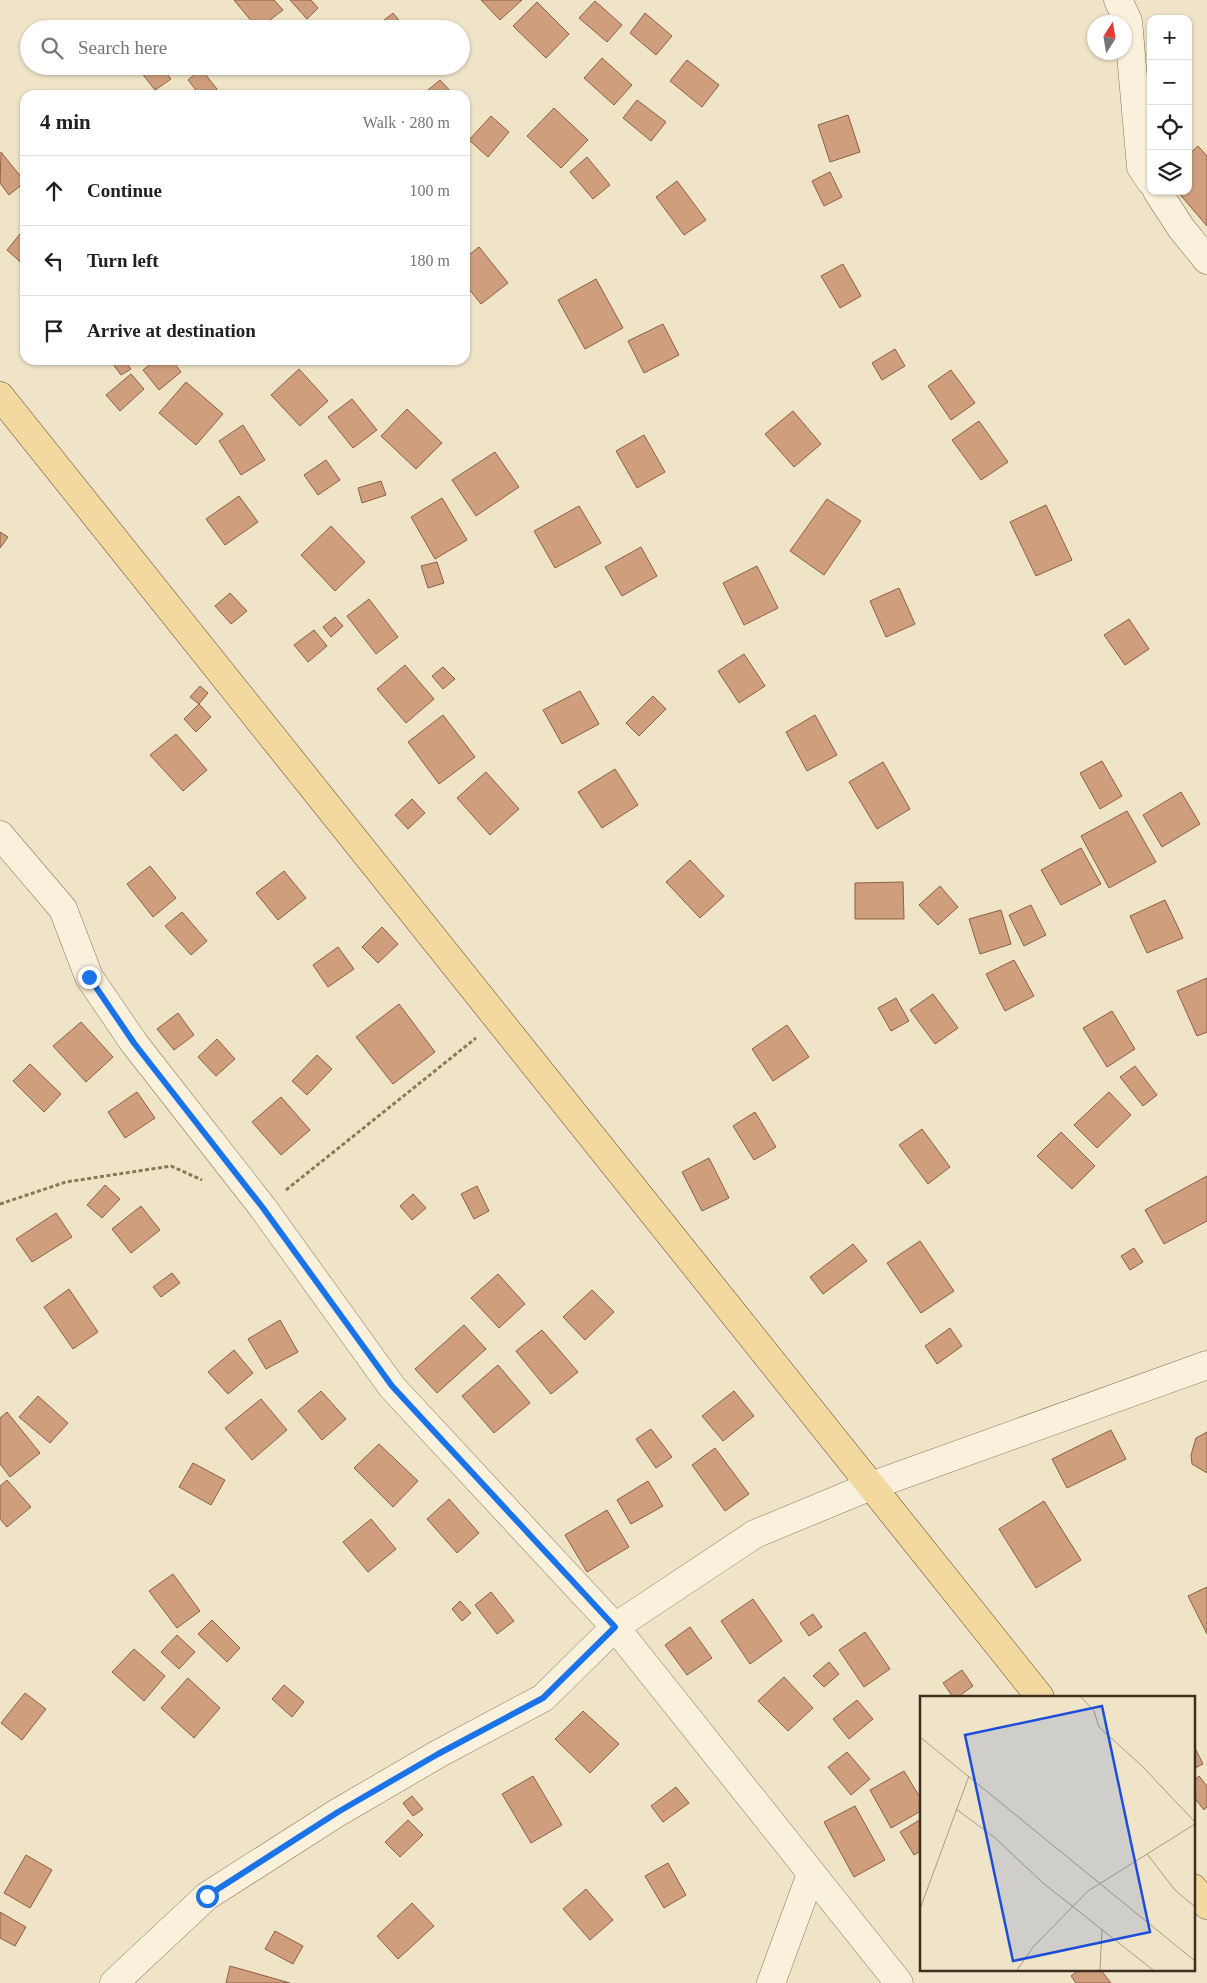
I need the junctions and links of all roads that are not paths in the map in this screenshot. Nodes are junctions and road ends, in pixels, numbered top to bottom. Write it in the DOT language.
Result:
graph roads {
  1 [pos="1118,0"];
  2 [pos="1147,176"];
  3 [pos="1160,195"];
  4 [pos="1207,260"];
  5 [pos="0,396"];
  6 [pos="0,835"];
  7 [pos="1207,1365"];
  8 [pos="871,1486"];
  9 [pos="615,1627"];
  10 [pos="1039,1696"];
  11 [pos="811,1874"];
  12 [pos="1194,1889"];
  13 [pos="1207,1905"];
  14 [pos="114,1983"];
  15 [pos="771,1983"];
  16 [pos="899,1983"];
  1 -- 2 [label="street"];
  3 -- 4 [label="street"];
  5 -- 8 [label="main road"];
  6 -- 9 [label="street"];
  7 -- 8 [label="street"];
  8 -- 9 [label="street"];
  8 -- 10 [label="main road"];
  9 -- 11 [label="street"];
  9 -- 14 [label="street"];
  11 -- 15 [label="street"];
  11 -- 16 [label="street"];
  12 -- 13 [label="main road"];
}
